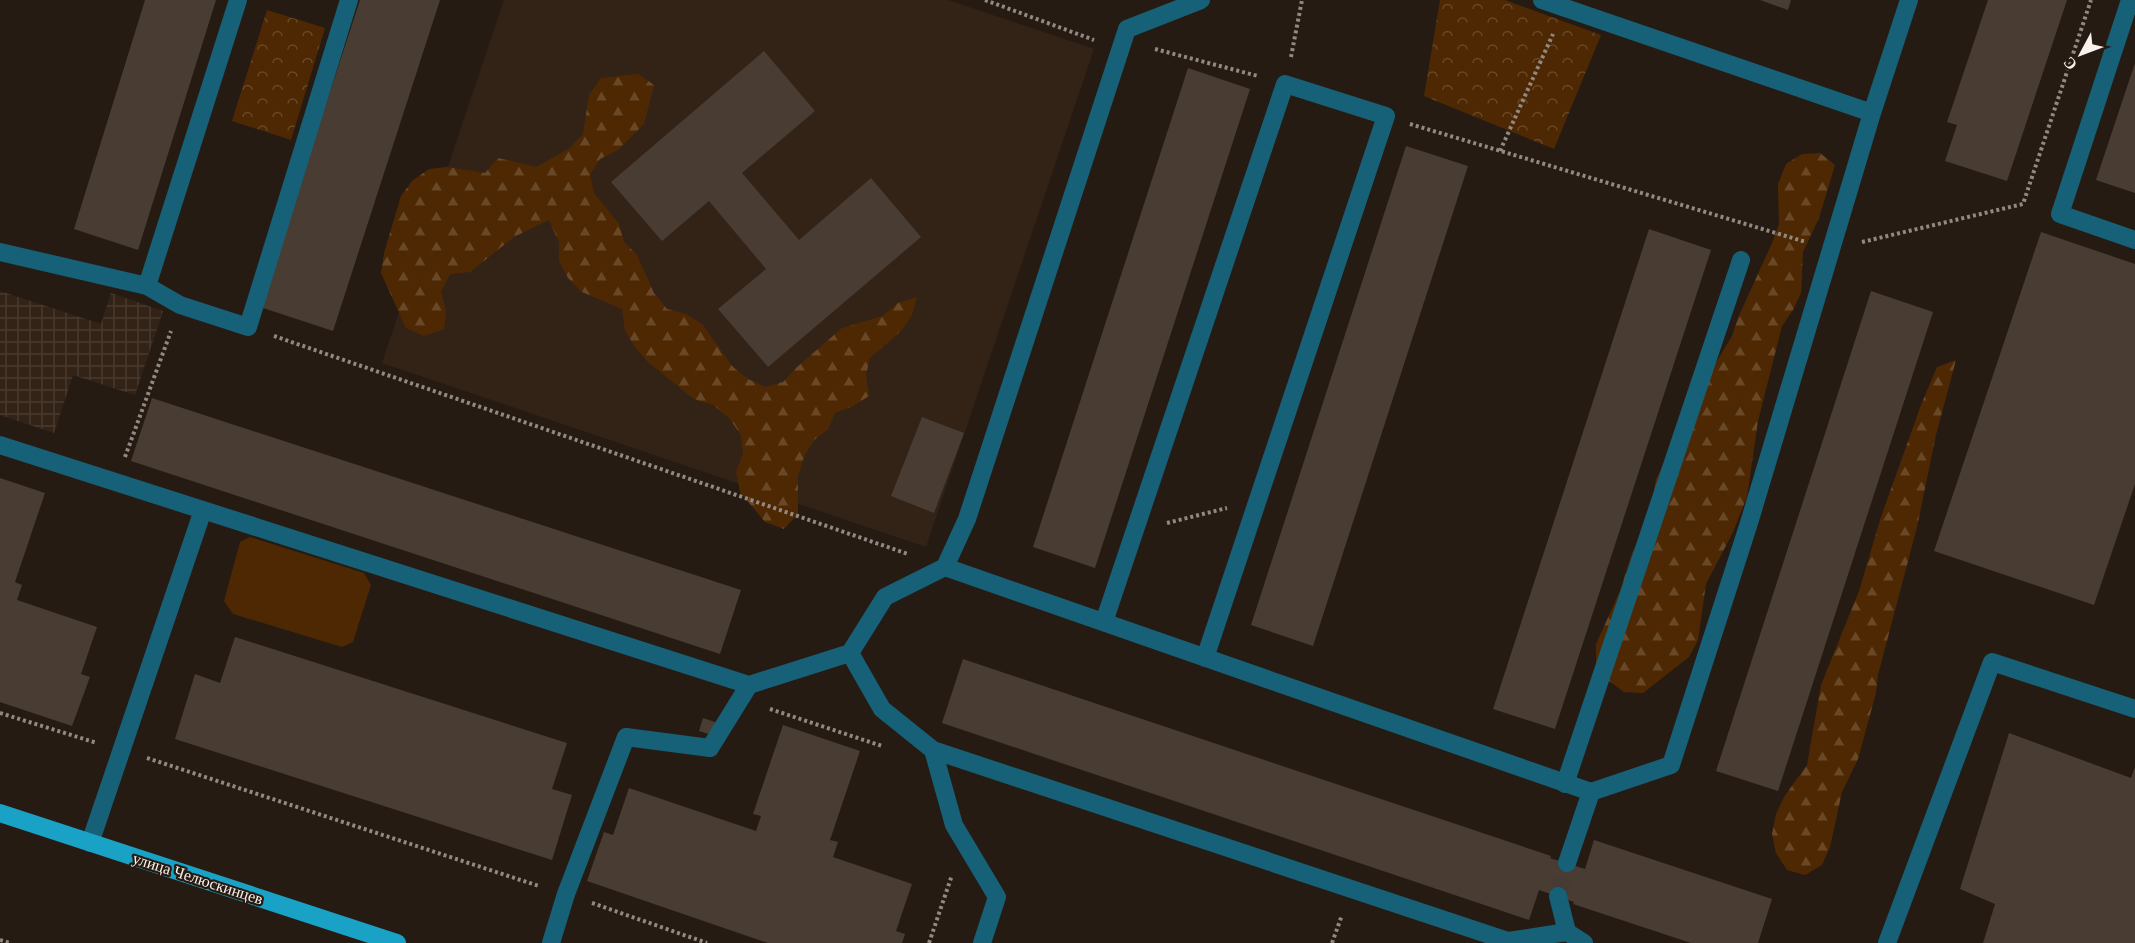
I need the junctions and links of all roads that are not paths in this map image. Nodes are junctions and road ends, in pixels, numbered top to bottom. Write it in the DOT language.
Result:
graph roads {
  1 [pos="238,0"];
  2 [pos="349,0"];
  3 [pos="1201,0"];
  4 [pos="1542,0"];
  5 [pos="1909,0"];
  6 [pos="2130,0"];
  7 [pos="1872,113"];
  8 [pos="2135,240"];
  9 [pos="0,252"];
  10 [pos="1741,260"];
  11 [pos="147,286"];
  12 [pos="0,445"];
  13 [pos="203,510"];
  14 [pos="945,567"];
  15 [pos="1104,622"];
  16 [pos="850,654"];
  17 [pos="1204,658"];
  18 [pos="745,692"];
  19 [pos="2135,709"];
  20 [pos="933,750"];
  21 [pos="1565,784"];
  22 [pos="1591,792"];
  23 [pos="0,813"];
  24 [pos="90,843"];
  25 [pos="1567,863"];
  26 [pos="1558,896"];
  27 [pos="1567,932"];
  28 [pos="375,940"];
  29 [pos="397,943"];
  30 [pos="551,943"];
  31 [pos="982,943"];
  32 [pos="1584,943"];
  33 [pos="1887,943"];
  1 -- 11 [label="lane"];
  2 -- 11 [label="lane"];
  3 -- 14 [label="lane"];
  4 -- 7 [label="lane"];
  5 -- 7 [label="lane"];
  6 -- 8 [label="lane"];
  7 -- 22 [label="lane"];
  9 -- 11 [label="lane"];
  10 -- 21 [label="lane"];
  12 -- 13 [label="lane"];
  13 -- 18 [label="lane"];
  13 -- 24 [label="lane"];
  14 -- 15 [label="lane"];
  14 -- 16 [label="lane"];
  15 -- 17 [label="lane"];
  15 -- 17 [label="lane"];
  16 -- 18 [label="lane"];
  16 -- 20 [label="lane"];
  17 -- 21 [label="lane"];
  18 -- 30 [label="lane"];
  19 -- 33 [label="lane"];
  20 -- 27 [label="lane"];
  20 -- 31 [label="lane"];
  21 -- 22 [label="lane"];
  22 -- 25 [label="lane"];
  23 -- 24 [label="main road, улица Челюскинцев"];
  24 -- 28 [label="main road, улица Челюскинцев"];
  26 -- 27 [label="lane"];
  27 -- 32 [label="lane"];
  28 -- 29 [label="main road, улица Челюскинцев"];
}
